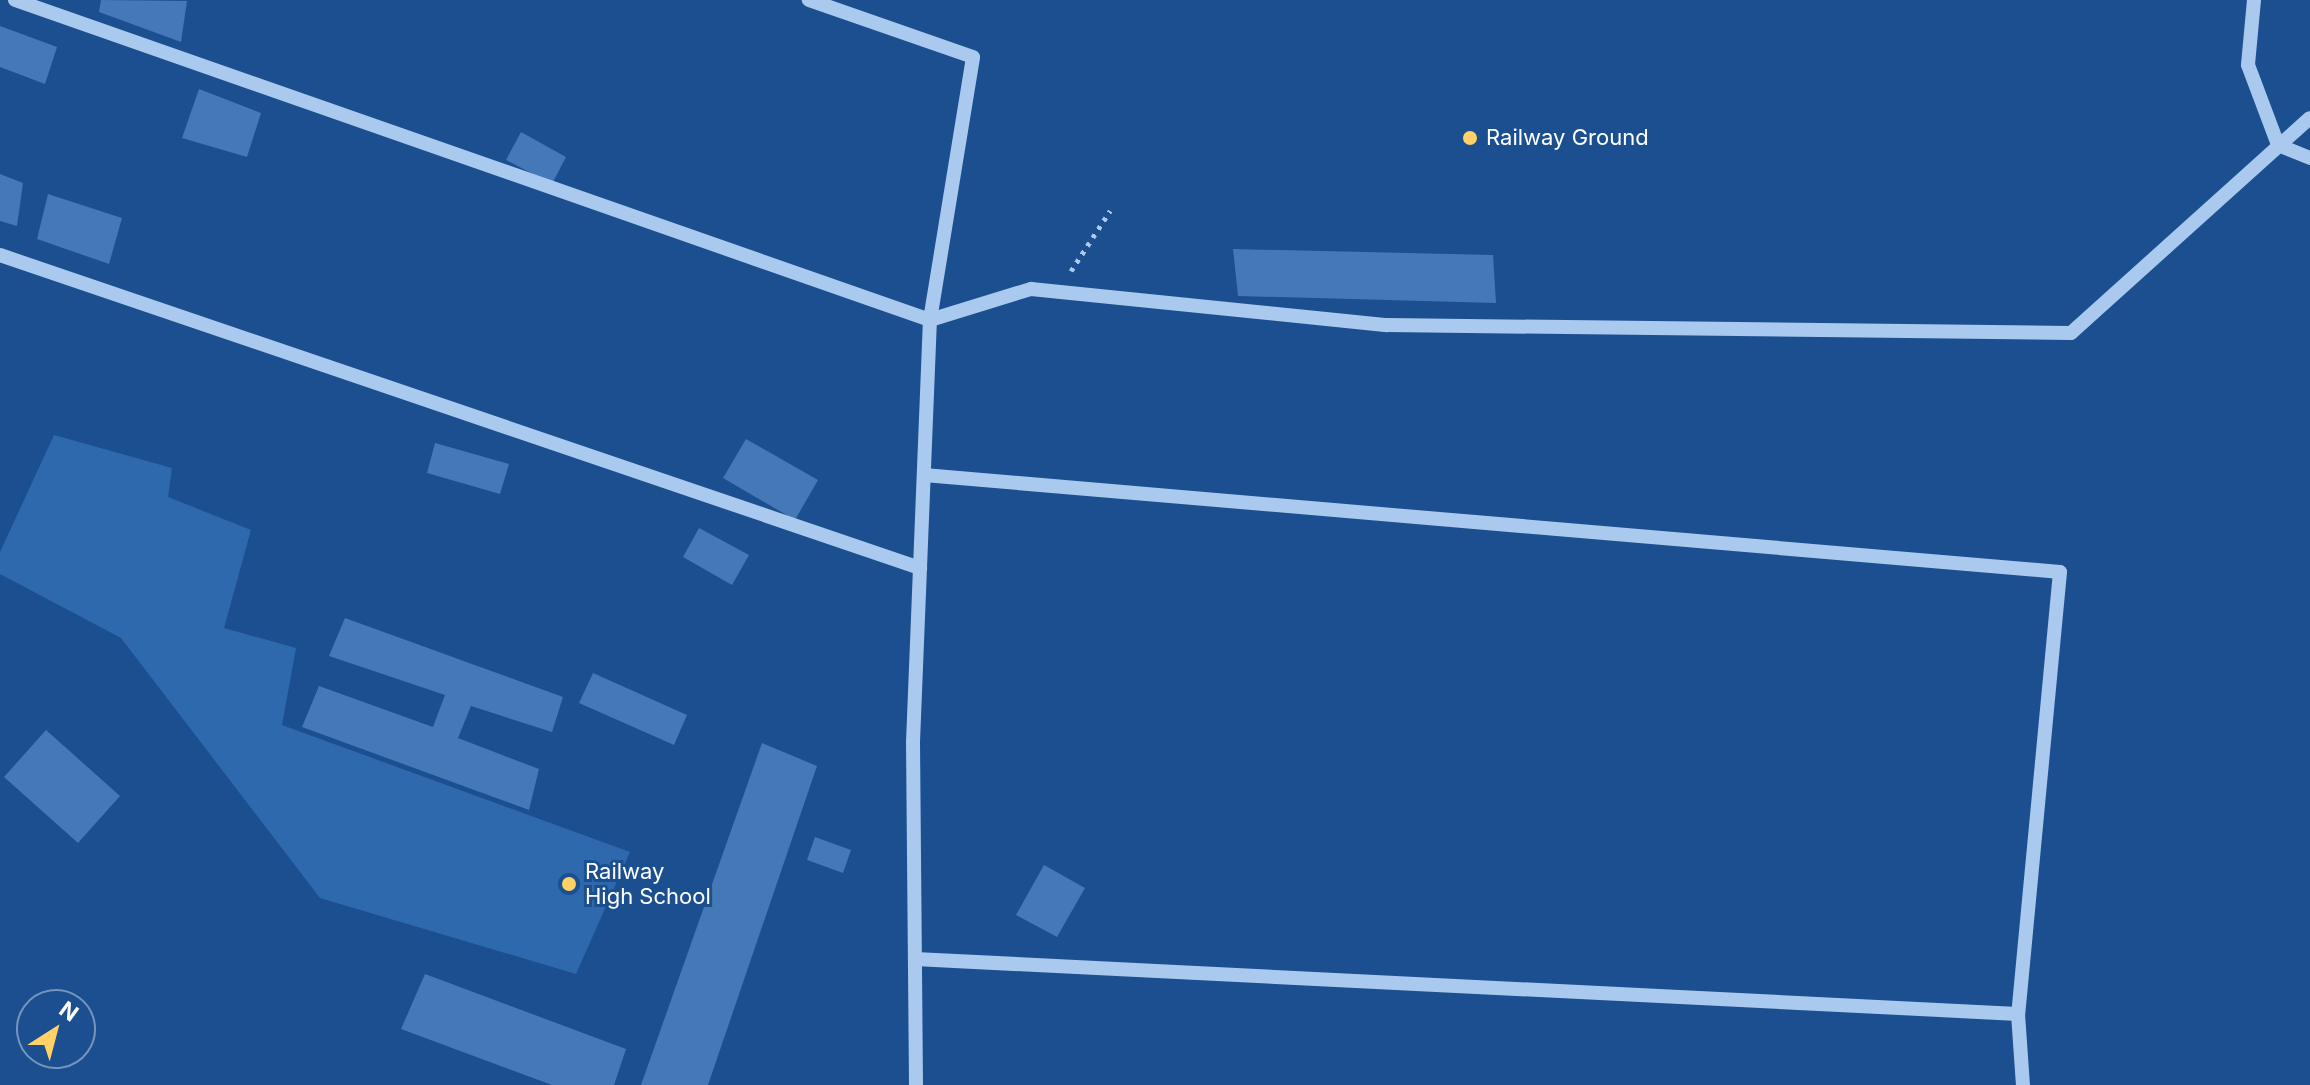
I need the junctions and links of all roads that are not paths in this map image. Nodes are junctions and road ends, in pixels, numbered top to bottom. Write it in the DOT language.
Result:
graph roads {
  1 [pos="15,0"];
  2 [pos="809,0"];
  3 [pos="2254,0"];
  4 [pos="2310,118"];
  5 [pos="2278,145"];
  6 [pos="2310,158"];
  7 [pos="0,255"];
  8 [pos="930,320"];
  9 [pos="924,475"];
  10 [pos="920,568"];
  11 [pos="915,959"];
  12 [pos="2018,1014"];
  13 [pos="916,1085"];
  14 [pos="2023,1085"];
  1 -- 8 [label="street"];
  2 -- 8 [label="street"];
  3 -- 5 [label="street"];
  4 -- 5 [label="street"];
  5 -- 6 [label="street"];
  5 -- 8 [label="street"];
  7 -- 10 [label="street"];
  8 -- 9 [label="street"];
  9 -- 10 [label="street"];
  9 -- 12 [label="street"];
  10 -- 11 [label="street"];
  11 -- 12 [label="street"];
  11 -- 13 [label="street"];
  12 -- 14 [label="street"];
}
